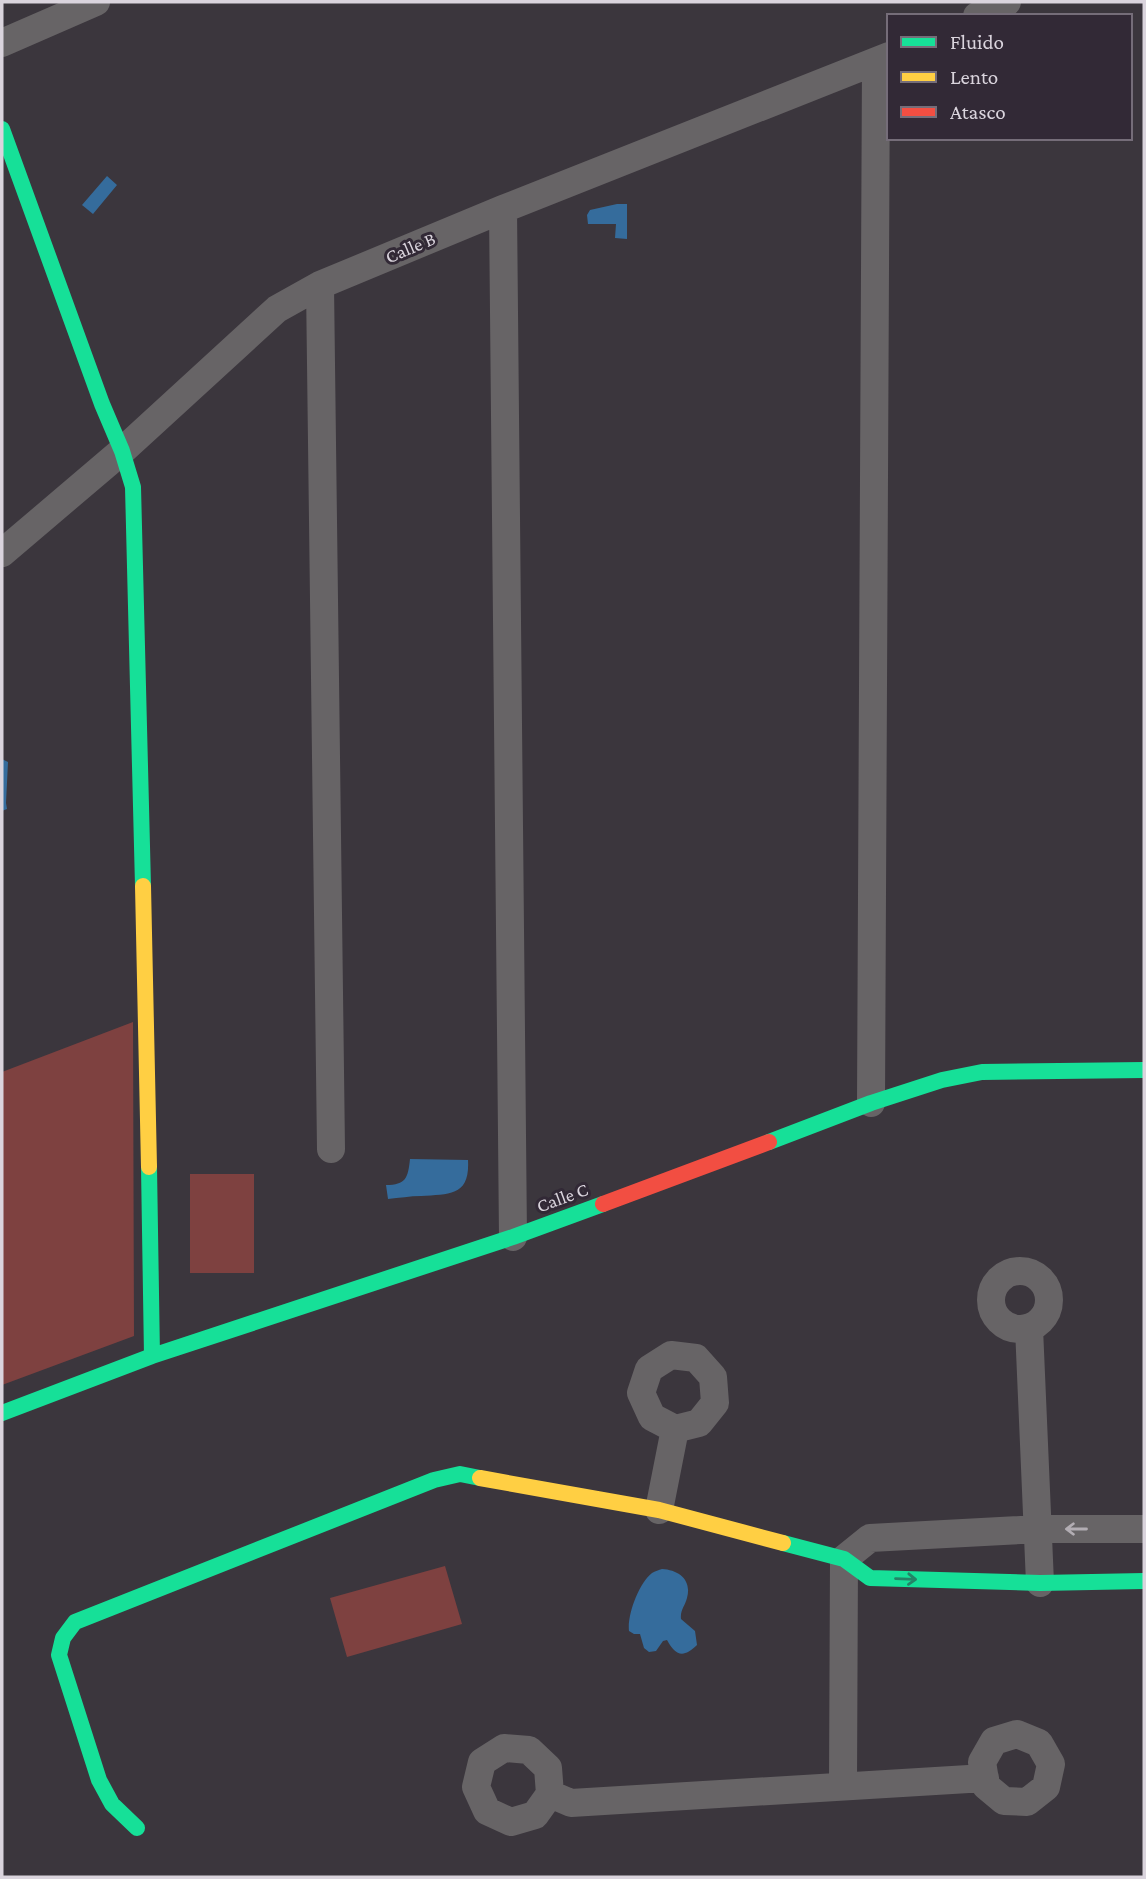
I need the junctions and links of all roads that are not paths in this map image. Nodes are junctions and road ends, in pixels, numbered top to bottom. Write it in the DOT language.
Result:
graph roads {
  1 [pos="96,2"];
  2 [pos="1007,2"];
  3 [pos="981,14"];
  4 [pos="2,43"];
  5 [pos="883,59"];
  6 [pos="2,129"];
  7 [pos="503,209"];
  8 [pos="320,285"];
  9 [pos="122,451"];
  10 [pos="2,554"];
  11 [pos="1144,1070"];
  12 [pos="871,1103"];
  13 [pos="331,1149"];
  14 [pos="513,1237"];
  15 [pos="1029,1328"];
  16 [pos="152,1356"];
  17 [pos="2,1413"];
  18 [pos="674,1429"];
  19 [pos="659,1510"];
  20 [pos="1144,1528"];
  21 [pos="1039,1529"];
  22 [pos="844,1559"];
  23 [pos="1144,1581"];
  24 [pos="1040,1583"];
  25 [pos="985,1778"];
  26 [pos="844,1785"];
  27 [pos="550,1794"];
  28 [pos="137,1828"];
  1 -- 4 [label="street"];
  2 -- 3 [label="street"];
  5 -- 7 [label="street, Calle B"];
  5 -- 12 [label="street"];
  6 -- 9 [label="street"];
  7 -- 8 [label="street, Calle B"];
  7 -- 14 [label="street"];
  8 -- 9 [label="street, Calle B"];
  8 -- 13 [label="street"];
  9 -- 10 [label="street, Calle B"];
  9 -- 16 [label="street"];
  11 -- 12 [label="street, Calle C"];
  12 -- 14 [label="street, Calle C"];
  14 -- 16 [label="street, Calle C"];
  15 -- 21 [label="street"];
  16 -- 17 [label="street, Calle C"];
  18 -- 19 [label="street"];
  19 -- 22 [label="street"];
  19 -- 28 [label="street"];
  20 -- 21 [label="street, one-way"];
  21 -- 22 [label="street"];
  21 -- 24 [label="street"];
  22 -- 24 [label="street, one-way"];
  22 -- 26 [label="street"];
  23 -- 24 [label="street"];
  25 -- 26 [label="street"];
  26 -- 27 [label="street"];
}
